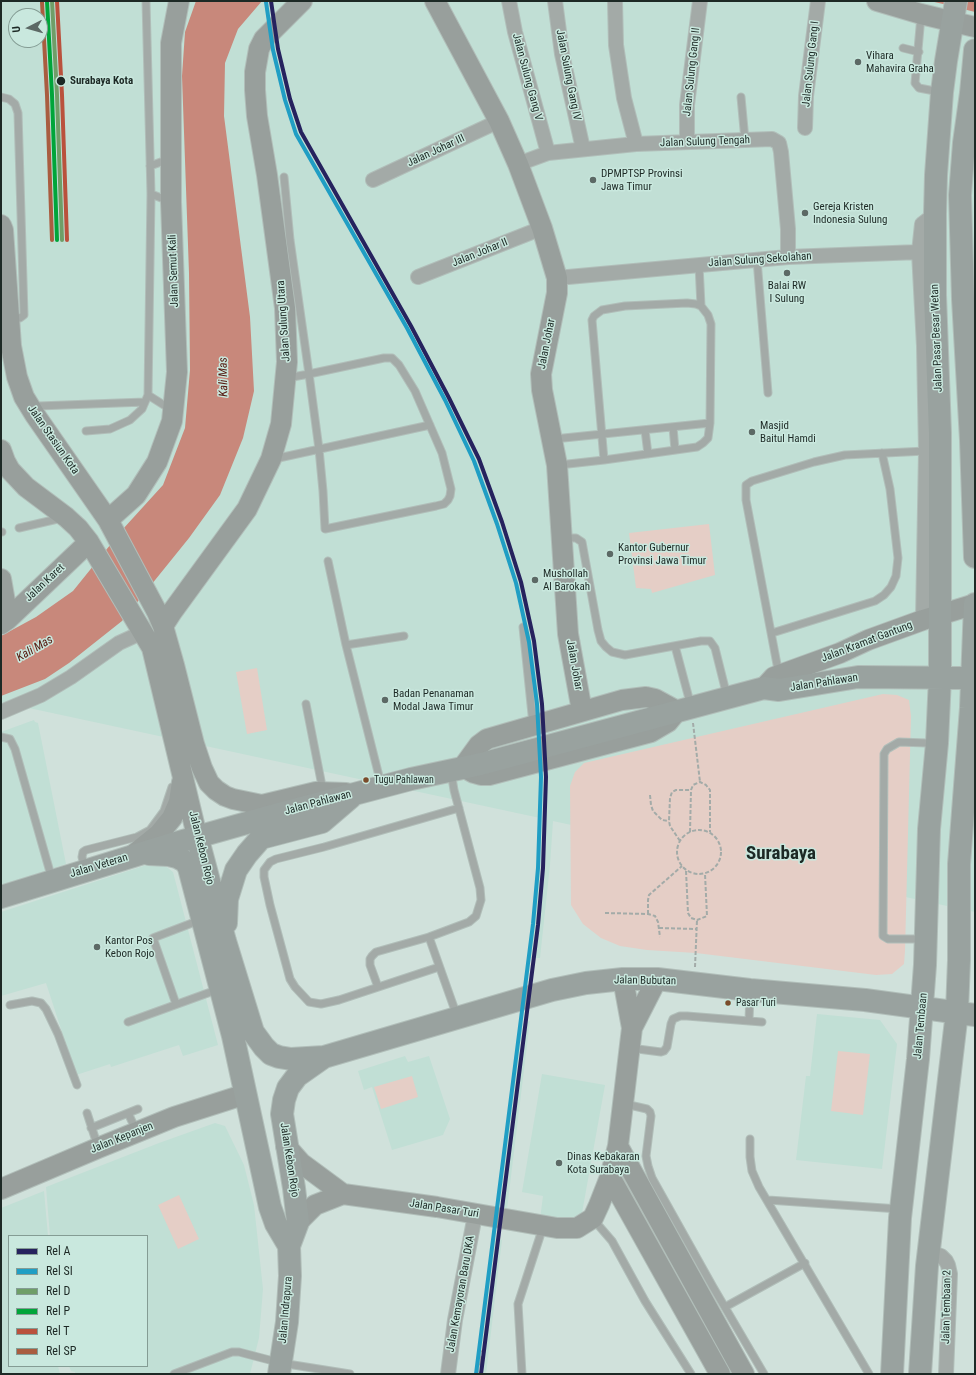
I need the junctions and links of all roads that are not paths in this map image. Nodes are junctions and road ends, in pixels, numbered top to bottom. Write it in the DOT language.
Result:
graph roads {
  1 [pos="146,1"];
  2 [pos="179,1"];
  3 [pos="302,1"];
  4 [pos="435,1"];
  5 [pos="509,1"];
  6 [pos="555,1"];
  7 [pos="615,1"];
  8 [pos="700,1"];
  9 [pos="818,1"];
  10 [pos="877,1"];
  11 [pos="955,11"];
  12 [pos="921,14"];
  13 [pos="975,27"];
  14 [pos="903,48"];
  15 [pos="975,50"];
  16 [pos="918,52"];
  17 [pos="942,92"];
  18 [pos="971,94"];
  19 [pos="1,97"];
  20 [pos="741,97"];
  21 [pos="499,121"];
  22 [pos="806,128"];
  23 [pos="745,140"];
  24 [pos="687,142"];
  25 [pos="636,144"];
  26 [pos="584,150"];
  27 [pos="548,153"];
  28 [pos="171,159"];
  29 [pos="518,164"];
  30 [pos="150,166"];
  31 [pos="284,177"];
  32 [pos="373,180"];
  33 [pos="151,194"];
  34 [pos="171,202"];
  35 [pos="935,214"];
  36 [pos="280,218"];
  37 [pos="2,228"];
  38 [pos="542,228"];
  39 [pos="283,240"];
  40 [pos="919,252"];
  41 [pos="788,257"];
  42 [pos="758,260"];
  43 [pos="699,265"];
  44 [pos="418,277"];
  45 [pos="557,278"];
  46 [pos="969,299"];
  47 [pos="701,306"];
  48 [pos="9,319"];
  49 [pos="309,374"];
  50 [pos="286,378"];
  51 [pos="768,393"];
  52 [pos="148,395"];
  53 [pos="24,397"];
  54 [pos="145,402"];
  55 [pos="932,403"];
  56 [pos="173,411"];
  57 [pos="710,423"];
  58 [pos="430,425"];
  59 [pos="672,427"];
  60 [pos="646,430"];
  61 [pos="86,431"];
  62 [pos="602,434"];
  63 [pos="552,439"];
  64 [pos="319,449"];
  65 [pos="1,450"];
  66 [pos="675,450"];
  67 [pos="926,451"];
  68 [pos="882,453"];
  69 [pos="648,454"];
  70 [pos="271,459"];
  71 [pos="604,460"];
  72 [pos="557,465"];
  73 [pos="6,475"];
  74 [pos="66,517"];
  75 [pos="112,527"];
  76 [pos="19,528"];
  77 [pos="562,538"];
  78 [pos="93,548"];
  79 [pos="975,557"];
  80 [pos="328,561"];
  81 [pos="1,579"];
  82 [pos="975,604"];
  83 [pos="932,617"];
  84 [pos="160,619"];
  85 [pos="5,621"];
  86 [pos="523,626"];
  87 [pos="141,628"];
  88 [pos="772,633"];
  89 [pos="404,636"];
  90 [pos="346,644"];
  91 [pos="676,646"];
  92 [pos="974,678"];
  93 [pos="933,679"];
  94 [pos="771,681"];
  95 [pos="727,698"];
  96 [pos="306,704"];
  97 [pos="684,709"];
  98 [pos="582,711"];
  99 [pos="1,712"];
  100 [pos="534,726"];
  101 [pos="1,737"];
  102 [pos="927,744"];
  103 [pos="457,769"];
  104 [pos="178,777"];
  105 [pos="381,787"];
  106 [pos="323,792"];
  107 [pos="356,794"];
  108 [pos="460,808"];
  109 [pos="923,814"];
  110 [pos="198,836"];
  111 [pos="135,856"];
  112 [pos="86,870"];
  113 [pos="53,880"];
  114 [pos="1,896"];
  115 [pos="202,919"];
  116 [pos="429,937"];
  117 [pos="225,941"];
  118 [pos="921,942"];
  119 [pos="439,967"];
  120 [pos="623,979"];
  121 [pos="657,980"];
  122 [pos="378,987"];
  123 [pos="221,988"];
  124 [pos="750,990"];
  125 [pos="176,1004"];
  126 [pos="916,1004"];
  127 [pos="10,1005"];
  128 [pos="966,1013"];
  129 [pos="458,1017"];
  130 [pos="749,1021"];
  131 [pos="128,1022"];
  132 [pos="762,1022"];
  133 [pos="632,1028"];
  134 [pos="629,1048"];
  135 [pos="324,1057"];
  136 [pos="77,1085"];
  137 [pos="246,1094"];
  138 [pos="623,1104"];
  139 [pos="138,1109"];
  140 [pos="86,1113"];
  141 [pos="128,1113"];
  142 [pos="91,1128"];
  143 [pos="137,1132"];
  144 [pos="750,1139"];
  145 [pos="286,1146"];
  146 [pos="618,1146"];
  147 [pos="98,1148"];
  148 [pos="610,1177"];
  149 [pos="1,1189"];
  150 [pos="343,1194"];
  151 [pos="768,1200"];
  152 [pos="659,1204"];
  153 [pos="901,1209"];
  154 [pos="475,1215"];
  155 [pos="298,1222"];
  156 [pos="544,1225"];
  157 [pos="599,1225"];
  158 [pos="289,1246"];
  159 [pos="929,1252"];
  160 [pos="805,1263"];
  161 [pos="719,1310"];
  162 [pos="724,1338"];
  163 [pos="280,1369"];
  164 [pos="321,1371"];
  165 [pos="174,1374"];
  166 [pos="350,1374"];
  167 [pos="448,1374"];
  168 [pos="522,1374"];
  169 [pos="691,1374"];
  170 [pos="720,1374"];
  171 [pos="733,1374"];
  172 [pos="744,1374"];
  173 [pos="764,1374"];
  174 [pos="869,1374"];
  175 [pos="892,1374"];
  176 [pos="920,1374"];
  177 [pos="946,1374"];
  1 -- 30 [label="lane"];
  2 -- 28 [label="street, Jalan Semut Kali"];
  3 -- 36 [label="street, Jalan Sulung Utara"];
  4 -- 21 [label="street, Jalan Johar"];
  5 -- 27 [label="street, Jalan Sulung Gang V"];
  6 -- 26 [label="street, Jalan Sulung Gang IV"];
  7 -- 25 [label="street"];
  8 -- 24 [label="street, Jalan Sulung Gang II"];
  9 -- 22 [label="street, Jalan Sulung Gang I"];
  10 -- 12 [label="street"];
  11 -- 12 [label="street"];
  11 -- 13 [label="street"];
  11 -- 17 [label="main road, Jalan Pasar Besar Wetan"];
  12 -- 16 [label="lane"];
  14 -- 16 [label="lane"];
  15 -- 18 [label="main road"];
  16 -- 17 [label="lane"];
  17 -- 18 [label="main road"];
  17 -- 35 [label="main road, Jalan Pasar Besar Wetan"];
  18 -- 46 [label="main road"];
  19 -- 48 [label="lane"];
  20 -- 23 [label="lane"];
  21 -- 29 [label="street, Jalan Johar"];
  21 -- 32 [label="street, Jalan Johar III"];
  23 -- 24 [label="street, Jalan Sulung Tengah"];
  23 -- 41 [label="street, Jalan Sulung Tengah"];
  24 -- 25 [label="street, Jalan Sulung Tengah"];
  25 -- 26 [label="street, Jalan Sulung Tengah"];
  26 -- 27 [label="street, Jalan Sulung Tengah"];
  27 -- 29 [label="street, Jalan Sulung Tengah"];
  28 -- 30 [label="lane"];
  28 -- 34 [label="street, Jalan Semut Kali"];
  29 -- 38 [label="street, Jalan Johar"];
  30 -- 33 [label="lane"];
  31 -- 36 [label="lane"];
  33 -- 34 [label="lane"];
  33 -- 52 [label="lane"];
  34 -- 56 [label="street, Jalan Semut Kali"];
  35 -- 40 [label="street"];
  35 -- 55 [label="main road, Jalan Pasar Besar Wetan"];
  36 -- 39 [label="street, Jalan Sulung Utara"];
  37 -- 48 [label="street, Jalan Stasiun Kota"];
  38 -- 44 [label="street, Jalan Johar II"];
  38 -- 45 [label="street, Jalan Johar"];
  39 -- 49 [label="lane"];
  39 -- 50 [label="street, Jalan Sulung Utara"];
  40 -- 41 [label="street, Jalan Sulung Sekolahan"];
  40 -- 55 [label="street"];
  41 -- 42 [label="street, Jalan Sulung Sekolahan"];
  42 -- 43 [label="street, Jalan Sulung Sekolahan"];
  42 -- 51 [label="lane"];
  43 -- 45 [label="street, Jalan Sulung Sekolahan"];
  43 -- 47 [label="lane"];
  45 -- 63 [label="street, Jalan Johar"];
  46 -- 79 [label="main road"];
  47 -- 57 [label="lane"];
  47 -- 62 [label="lane"];
  48 -- 53 [label="street, Jalan Stasiun Kota"];
  49 -- 50 [label="lane"];
  49 -- 58 [label="lane"];
  49 -- 64 [label="lane"];
  50 -- 70 [label="street, Jalan Sulung Utara"];
  52 -- 54 [label="lane"];
  52 -- 56 [label="lane"];
  53 -- 54 [label="lane"];
  53 -- 75 [label="street, Jalan Stasiun Kota"];
  54 -- 61 [label="lane"];
  55 -- 67 [label="street"];
  55 -- 83 [label="main road, Jalan Pasar Besar Wetan"];
  56 -- 75 [label="street, Jalan Semut Kali"];
  57 -- 59 [label="lane"];
  57 -- 66 [label="lane"];
  58 -- 64 [label="lane"];
  58 -- 64 [label="lane"];
  59 -- 60 [label="lane"];
  59 -- 66 [label="lane"];
  60 -- 62 [label="lane"];
  60 -- 69 [label="lane"];
  62 -- 63 [label="lane"];
  62 -- 71 [label="lane"];
  63 -- 72 [label="street, Jalan Johar"];
  64 -- 70 [label="lane"];
  65 -- 73 [label="street"];
  66 -- 69 [label="lane"];
  67 -- 68 [label="lane"];
  67 -- 83 [label="street"];
  68 -- 88 [label="lane"];
  68 -- 88 [label="lane"];
  69 -- 71 [label="lane"];
  70 -- 84 [label="street, Jalan Sulung Utara"];
  71 -- 72 [label="lane"];
  72 -- 77 [label="street, Jalan Johar"];
  73 -- 74 [label="street"];
  74 -- 76 [label="lane"];
  74 -- 78 [label="street"];
  75 -- 84 [label="street, Jalan Stasiun Kota"];
  77 -- 91 [label="lane"];
  77 -- 98 [label="street, Jalan Johar"];
  78 -- 85 [label="street, Jalan Karet"];
  78 -- 87 [label="street"];
  80 -- 90 [label="lane"];
  81 -- 85 [label="street"];
  82 -- 83 [label="street, Jalan Kramat Gantung"];
  82 -- 92 [label="main road"];
  83 -- 93 [label="main road, Jalan Pasar Besar Wetan"];
  83 -- 94 [label="street, Jalan Kramat Gantung"];
  84 -- 106 [label="street"];
  86 -- 100 [label="lane"];
  87 -- 99 [label="street"];
  87 -- 104 [label="street, Jalan Kebon Rojo"];
  88 -- 94 [label="lane"];
  89 -- 90 [label="lane"];
  90 -- 105 [label="lane"];
  91 -- 95 [label="lane"];
  91 -- 97 [label="lane"];
  92 -- 93 [label="main road, Jalan Pahlawan"];
  92 -- 128 [label="main road"];
  93 -- 94 [label="main road, Jalan Pahlawan"];
  93 -- 118 [label="main road, Jalan Tembaan"];
  94 -- 95 [label="main road, Jalan Pahlawan"];
  95 -- 97 [label="main road, Jalan Pahlawan"];
  96 -- 106 [label="lane"];
  97 -- 98 [label="street"];
  97 -- 103 [label="main road, Jalan Pahlawan"];
  98 -- 100 [label="street"];
  100 -- 103 [label="street"];
  101 -- 113 [label="lane"];
  102 -- 118 [label="lane"];
  103 -- 105 [label="main road, Jalan Pahlawan"];
  103 -- 108 [label="lane"];
  104 -- 110 [label="street, Jalan Kebon Rojo"];
  104 -- 111 [label="street"];
  104 -- 112 [label="lane"];
  105 -- 107 [label="main road, Jalan Pahlawan"];
  106 -- 107 [label="street"];
  107 -- 110 [label="main road, Jalan Pahlawan"];
  107 -- 117 [label="main road"];
  108 -- 116 [label="lane"];
  108 -- 122 [label="lane"];
  109 -- 118 [label="lane"];
  110 -- 111 [label="main road, Jalan Veteran"];
  110 -- 117 [label="main road, Jalan Kebon Rojo"];
  111 -- 112 [label="main road, Jalan Veteran"];
  111 -- 115 [label="main road, Jalan Kebon Rojo"];
  112 -- 113 [label="main road, Jalan Veteran"];
  113 -- 114 [label="main road, Jalan Veteran"];
  115 -- 123 [label="main road, Jalan Kebon Rojo"];
  115 -- 125 [label="lane"];
  116 -- 119 [label="lane"];
  116 -- 122 [label="lane"];
  117 -- 135 [label="main road, Jalan Kebon Rojo"];
  118 -- 126 [label="main road, Jalan Tembaan"];
  119 -- 122 [label="lane"];
  119 -- 129 [label="lane"];
  120 -- 121 [label="main road, Jalan Bubutan"];
  120 -- 129 [label="main road, Jalan Bubutan"];
  120 -- 133 [label="street"];
  121 -- 124 [label="main road, Jalan Bubutan"];
  121 -- 133 [label="street"];
  123 -- 125 [label="lane"];
  123 -- 137 [label="main road, Jalan Kebon Rojo"];
  124 -- 126 [label="main road, Jalan Bubutan"];
  124 -- 130 [label="lane"];
  125 -- 131 [label="lane"];
  126 -- 128 [label="main road, Jalan Bubutan"];
  126 -- 153 [label="main road, Jalan Tembaan"];
  127 -- 136 [label="lane"];
  128 -- 159 [label="main road"];
  129 -- 135 [label="main road, Jalan Bubutan"];
  130 -- 132 [label="lane"];
  130 -- 134 [label="lane"];
  133 -- 134 [label="street"];
  134 -- 138 [label="street"];
  135 -- 145 [label="main road, Jalan Kebon Rojo"];
  137 -- 143 [label="street, Jalan Kepanjen"];
  137 -- 158 [label="main road, Jalan Kebon Rojo"];
  138 -- 146 [label="street"];
  138 -- 152 [label="lane"];
  139 -- 141 [label="lane"];
  140 -- 142 [label="lane"];
  141 -- 142 [label="lane"];
  141 -- 143 [label="lane"];
  142 -- 147 [label="lane"];
  143 -- 147 [label="street, Jalan Kepanjen"];
  144 -- 151 [label="lane"];
  145 -- 150 [label="street, Jalan Pasar Turi"];
  145 -- 155 [label="main road, Jalan Kebon Rojo"];
  146 -- 148 [label="street"];
  146 -- 152 [label="street"];
  147 -- 149 [label="street, Jalan Kepanjen"];
  148 -- 157 [label="street"];
  148 -- 170 [label="street"];
  150 -- 154 [label="street, Jalan Pasar Turi"];
  150 -- 155 [label="street, Jalan Pasar Turi"];
  151 -- 153 [label="lane"];
  151 -- 160 [label="lane"];
  152 -- 161 [label="street"];
  153 -- 175 [label="main road, Jalan Tembaan"];
  154 -- 156 [label="street, Jalan Pasar Turi"];
  154 -- 167 [label="street, Jalan Kemayoran Baru DKA"];
  155 -- 158 [label="main road, Jalan Kebon Rojo"];
  156 -- 157 [label="street, Jalan Pasar Turi"];
  156 -- 168 [label="lane"];
  157 -- 169 [label="lane"];
  158 -- 163 [label="main road, Jalan Indrapura"];
  159 -- 176 [label="main road"];
  159 -- 177 [label="street, Jalan Tembaan 2"];
  160 -- 161 [label="lane"];
  160 -- 174 [label="lane"];
  161 -- 162 [label="street"];
  161 -- 173 [label="lane"];
  162 -- 171 [label="street"];
  162 -- 172 [label="street"];
  163 -- 164 [label="lane"];
  163 -- 165 [label="lane"];
  164 -- 166 [label="lane"];
}
